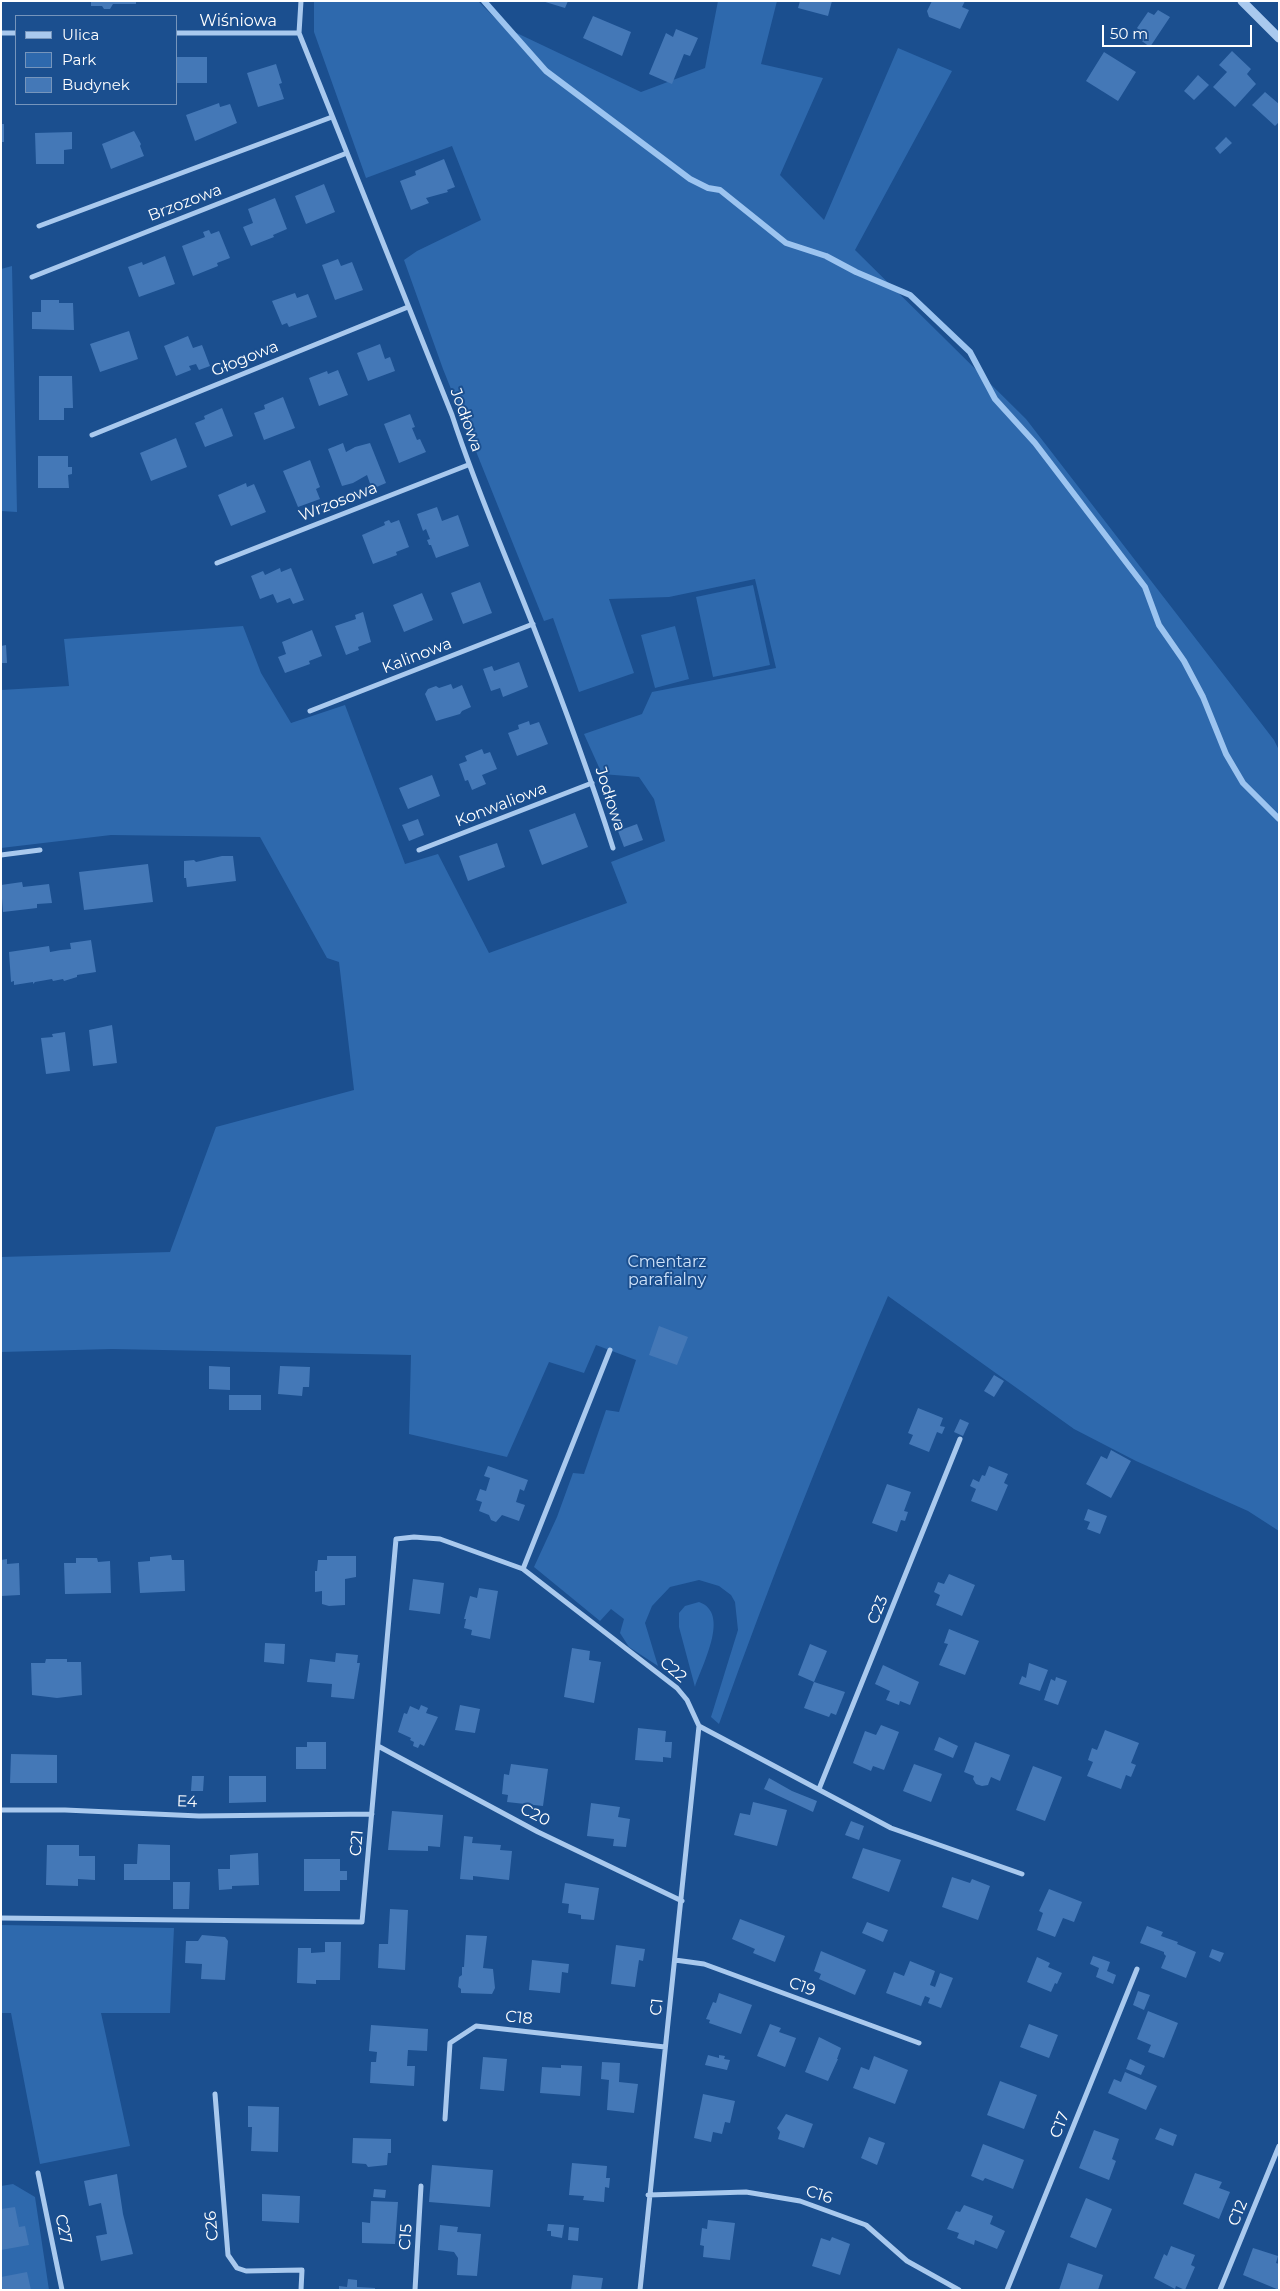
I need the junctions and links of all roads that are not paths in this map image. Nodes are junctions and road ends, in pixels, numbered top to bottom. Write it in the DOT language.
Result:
graph roads {
  1 [pos="301,1"];
  2 [pos="1242,1"];
  3 [pos="1,33"];
  4 [pos="15,33"];
  5 [pos="178,33"];
  6 [pos="299,34"];
  7 [pos="1279,38"];
  8 [pos="332,117"];
  9 [pos="347,153"];
  10 [pos="39,226"];
  11 [pos="32,277"];
  12 [pos="408,307"];
  13 [pos="92,435"];
  14 [pos="468,465"];
  15 [pos="217,563"];
  16 [pos="533,624"];
  17 [pos="310,711"];
  18 [pos="592,783"];
  19 [pos="613,848"];
  20 [pos="40,850"];
  21 [pos="419,850"];
  22 [pos="1,855"];
  23 [pos="610,1350"];
  24 [pos="960,1439"];
  25 [pos="523,1569"];
  26 [pos="699,1726"];
  27 [pos="378,1746"];
  28 [pos="819,1789"];
  29 [pos="1,1810"];
  30 [pos="372,1814"];
  31 [pos="1022,1874"];
  32 [pos="682,1901"];
  33 [pos="1,1918"];
  34 [pos="675,1960"];
  35 [pos="1137,1969"];
  36 [pos="919,2043"];
  37 [pos="665,2047"];
  38 [pos="215,2094"];
  39 [pos="445,2119"];
  40 [pos="1279,2146"];
  41 [pos="38,2173"];
  42 [pos="422,2186"];
  43 [pos="648,2195"];
  44 [pos="62,2290"];
  45 [pos="302,2290"];
  46 [pos="415,2290"];
  47 [pos="640,2290"];
  48 [pos="959,2290"];
  49 [pos="1007,2290"];
  50 [pos="1220,2290"];
  1 -- 6 [label="street, Jodłowa"];
  2 -- 7 [label="street"];
  3 -- 4 [label="street"];
  5 -- 6 [label="street, Wiśniowa"];
  6 -- 8 [label="street, Jodłowa"];
  8 -- 9 [label="street, Jodłowa"];
  8 -- 10 [label="street, Brzozowa"];
  9 -- 11 [label="street, Brzozowa"];
  9 -- 12 [label="street, Jodłowa"];
  12 -- 13 [label="street, Głogowa"];
  12 -- 14 [label="street, Jodłowa"];
  14 -- 15 [label="street, Wrzosowa"];
  14 -- 16 [label="street, Jodłowa"];
  16 -- 17 [label="street, Kalinowa"];
  16 -- 18 [label="street, Jodłowa"];
  18 -- 19 [label="street, Jodłowa"];
  18 -- 21 [label="street, Konwaliowa"];
  20 -- 22 [label="street"];
  23 -- 25 [label="street"];
  24 -- 28 [label="street, C23"];
  25 -- 26 [label="street, C22"];
  25 -- 27 [label="street, C21"];
  26 -- 28 [label="street"];
  26 -- 32 [label="street, C1"];
  27 -- 30 [label="street, C21"];
  27 -- 32 [label="street, C20"];
  28 -- 31 [label="street"];
  29 -- 30 [label="street, E4"];
  30 -- 33 [label="street, C21"];
  32 -- 34 [label="street, C1"];
  34 -- 36 [label="street, C19"];
  34 -- 37 [label="street, C1"];
  35 -- 49 [label="street, C17"];
  37 -- 39 [label="street, C18"];
  37 -- 43 [label="street, C1"];
  38 -- 45 [label="street, C26"];
  40 -- 50 [label="street, C12"];
  41 -- 44 [label="street, C27"];
  42 -- 46 [label="street, C15"];
  43 -- 47 [label="street, C1"];
  43 -- 48 [label="street, C16"];
}
